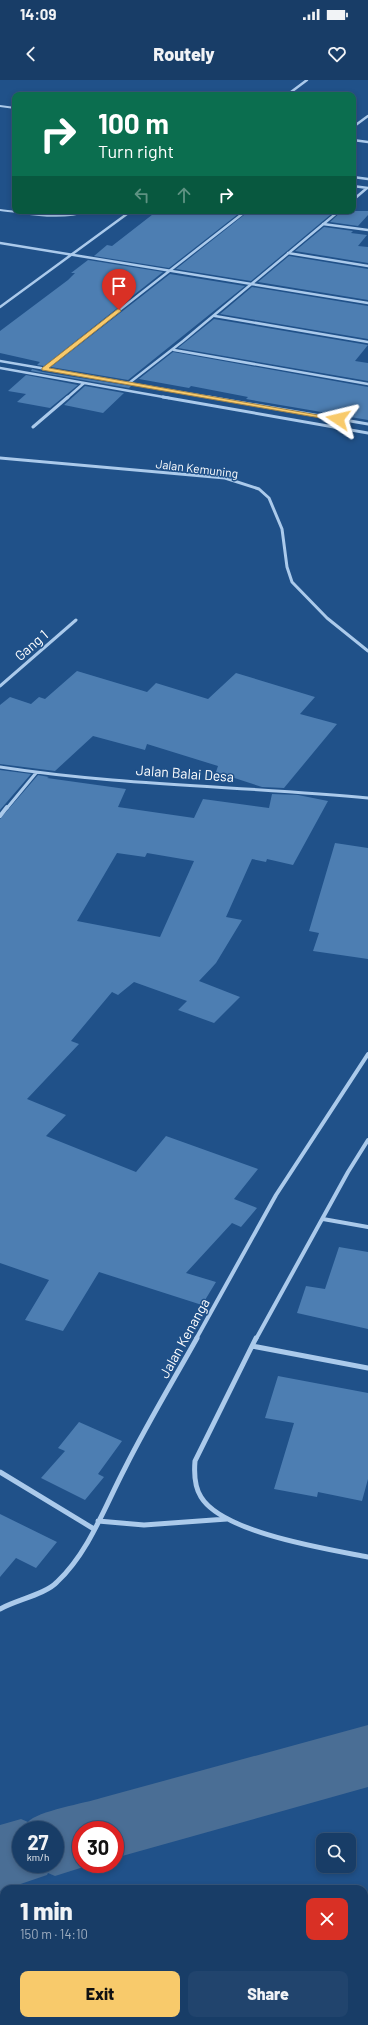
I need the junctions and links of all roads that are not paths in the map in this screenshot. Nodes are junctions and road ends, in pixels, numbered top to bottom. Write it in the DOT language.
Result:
graph roads {
  1 [pos="307,80"];
  2 [pos="291,92"];
  3 [pos="0,106"];
  4 [pos="12,108"];
  5 [pos="368,116"];
  6 [pos="356,125"];
  7 [pos="356,140"];
  8 [pos="368,142"];
  9 [pos="356,177"];
  10 [pos="368,179"];
  11 [pos="356,186"];
  12 [pos="368,188"];
  13 [pos="356,198"];
  14 [pos="0,210"];
  15 [pos="12,211"];
  16 [pos="37,214"];
  17 [pos="81,214"];
  18 [pos="127,214"];
  19 [pos="242,214"];
  20 [pos="335,214"];
  21 [pos="323,224"];
  22 [pos="368,230"];
  23 [pos="0,243"];
  24 [pos="288,253"];
  25 [pos="71,255"];
  26 [pos="368,266"];
  27 [pos="169,271"];
  28 [pos="250,284"];
  29 [pos="368,303"];
  30 [pos="0,307"];
  31 [pos="215,316"];
  32 [pos="368,342"];
  33 [pos="174,350"];
  34 [pos="0,361"];
  35 [pos="0,368"];
  36 [pos="44,369"];
  37 [pos="84,383"];
  38 [pos="130,383"];
  39 [pos="368,384"];
  40 [pos="368,424"];
  41 [pos="33,427"];
  42 [pos="368,433"];
  43 [pos="0,458"];
  44 [pos="76,620"];
  45 [pos="368,651"];
  46 [pos="0,686"];
  47 [pos="0,767"];
  48 [pos="36,773"];
  49 [pos="368,798"];
  50 [pos="0,816"];
  51 [pos="368,1054"];
  52 [pos="368,1140"];
  53 [pos="323,1219"];
  54 [pos="368,1227"];
  55 [pos="252,1346"];
  56 [pos="368,1368"];
  57 [pos="0,1472"];
  58 [pos="227,1519"];
  59 [pos="98,1521"];
  60 [pos="94,1530"];
  61 [pos="368,1557"];
  62 [pos="0,1609"];
  1 -- 2 [label="street"];
  3 -- 4 [label="lane"];
  5 -- 6 [label="street"];
  7 -- 8 [label="street"];
  9 -- 10 [label="street"];
  11 -- 12 [label="street"];
  12 -- 13 [label="street"];
  14 -- 15 [label="lane"];
  16 -- 17 [label="lane"];
  18 -- 25 [label="street"];
  19 -- 27 [label="street"];
  20 -- 21 [label="street"];
  21 -- 22 [label="street"];
  21 -- 24 [label="street"];
  23 -- 25 [label="street"];
  24 -- 26 [label="street"];
  24 -- 28 [label="street"];
  25 -- 27 [label="street"];
  25 -- 30 [label="street"];
  27 -- 28 [label="street"];
  27 -- 36 [label="street"];
  28 -- 29 [label="street"];
  28 -- 31 [label="street"];
  31 -- 32 [label="street"];
  31 -- 33 [label="street"];
  33 -- 38 [label="street"];
  33 -- 39 [label="street"];
  34 -- 36 [label="street"];
  35 -- 37 [label="street"];
  36 -- 38 [label="street"];
  37 -- 41 [label="street"];
  37 -- 42 [label="street"];
  38 -- 40 [label="street"];
  43 -- 45 [label="street, Jalan Kemuning"];
  44 -- 46 [label="street, Gang 1"];
  47 -- 48 [label="street, Jalan Balai Desa"];
  48 -- 49 [label="street, Jalan Balai Desa"];
  48 -- 50 [label="street"];
  51 -- 59 [label="street, Jalan Kenanga"];
  52 -- 53 [label="street"];
  53 -- 54 [label="street"];
  53 -- 55 [label="street"];
  55 -- 56 [label="street"];
  55 -- 58 [label="street"];
  57 -- 60 [label="street"];
  58 -- 59 [label="street"];
  58 -- 61 [label="street"];
  59 -- 60 [label="street, Jalan Kenanga"];
  60 -- 62 [label="street, Jalan Kenanga"];
}
